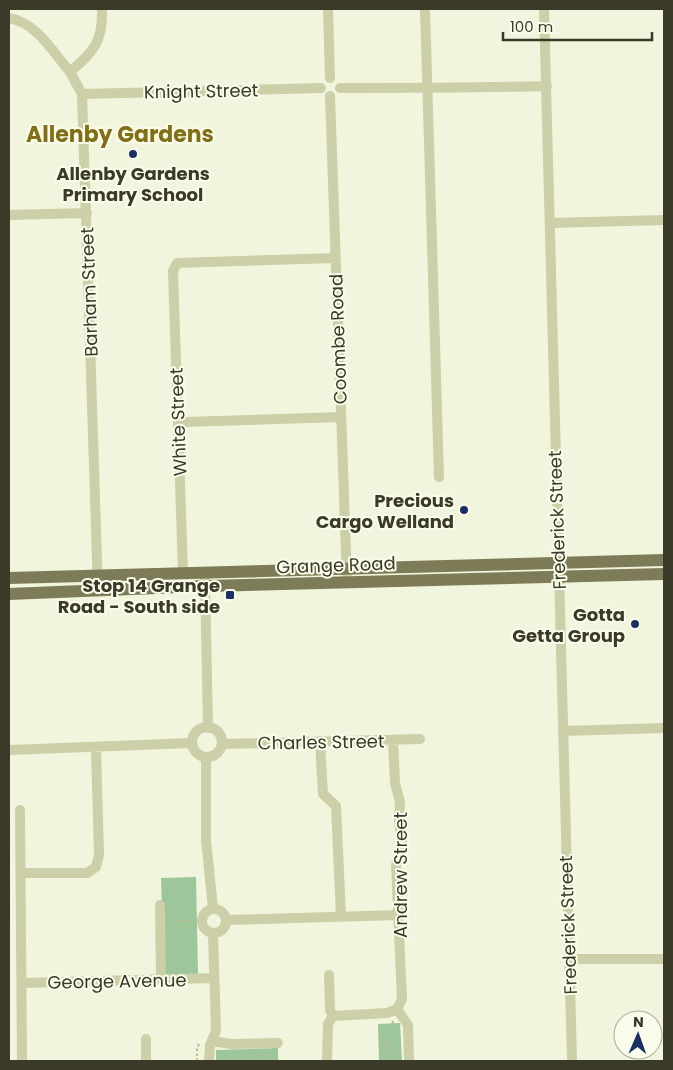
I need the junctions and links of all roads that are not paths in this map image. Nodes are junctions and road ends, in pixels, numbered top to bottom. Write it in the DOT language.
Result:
graph roads {
  1 [pos="102,9"];
  2 [pos="328,9"];
  3 [pos="425,9"];
  4 [pos="544,9"];
  5 [pos="9,18"];
  6 [pos="70,72"];
  7 [pos="330,78"];
  8 [pos="546,86"];
  9 [pos="321,88"];
  10 [pos="340,88"];
  11 [pos="428,88"];
  12 [pos="82,94"];
  13 [pos="330,96"];
  14 [pos="87,213"];
  15 [pos="9,214"];
  16 [pos="664,220"];
  17 [pos="550,223"];
  18 [pos="336,258"];
  19 [pos="178,416"];
  20 [pos="341,417"];
  21 [pos="439,477"];
  22 [pos="664,560"];
  23 [pos="558,562"];
  24 [pos="346,569"];
  25 [pos="183,573"];
  26 [pos="205,573"];
  27 [pos="664,574"];
  28 [pos="97,576"];
  29 [pos="559,577"];
  30 [pos="9,578"];
  31 [pos="347,582"];
  32 [pos="205,586"];
  33 [pos="98,591"];
  34 [pos="9,594"];
  35 [pos="208,728"];
  36 [pos="664,728"];
  37 [pos="563,731"];
  38 [pos="420,739"];
  39 [pos="393,740"];
  40 [pos="320,741"];
  41 [pos="192,743"];
  42 [pos="222,744"];
  43 [pos="96,748"];
  44 [pos="9,750"];
  45 [pos="206,757"];
  46 [pos="20,810"];
  47 [pos="21,874"];
  48 [pos="160,905"];
  49 [pos="213,908"];
  50 [pos="399,915"];
  51 [pos="341,916"];
  52 [pos="226,920"];
  53 [pos="213,933"];
  54 [pos="569,959"];
  55 [pos="664,959"];
  56 [pos="329,975"];
  57 [pos="213,978"];
  58 [pos="161,979"];
  59 [pos="22,983"];
  60 [pos="395,1014"];
  61 [pos="333,1016"];
  62 [pos="146,1039"];
  63 [pos="208,1040"];
  64 [pos="278,1043"];
  65 [pos="22,1061"];
  66 [pos="146,1061"];
  67 [pos="209,1061"];
  68 [pos="328,1061"];
  69 [pos="409,1061"];
  70 [pos="572,1061"];
  1 -- 6 [label="street"];
  2 -- 7 [label="street"];
  3 -- 11 [label="street"];
  4 -- 8 [label="street, Frederick Street"];
  5 -- 6 [label="street"];
  6 -- 12 [label="street, Barham Street"];
  7 -- 9 [label="street"];
  7 -- 10 [label="street"];
  8 -- 11 [label="street"];
  8 -- 17 [label="street, Frederick Street"];
  9 -- 12 [label="street, Knight Street"];
  9 -- 13 [label="street"];
  10 -- 11 [label="street"];
  10 -- 13 [label="street"];
  11 -- 21 [label="street"];
  12 -- 14 [label="street, Barham Street"];
  13 -- 18 [label="street, Coombe Road"];
  14 -- 15 [label="street"];
  14 -- 28 [label="street, Barham Street"];
  16 -- 17 [label="street"];
  17 -- 23 [label="street, Frederick Street"];
  18 -- 19 [label="street, White Street"];
  18 -- 20 [label="street, Coombe Road"];
  19 -- 20 [label="street"];
  19 -- 25 [label="street, White Street"];
  20 -- 24 [label="street, Coombe Road"];
  22 -- 23 [label="main road, Grange Road"];
  23 -- 24 [label="main road, Grange Road"];
  23 -- 29 [label="street, Frederick Street"];
  24 -- 26 [label="main road, Grange Road"];
  24 -- 31 [label="street, Coombe Road"];
  25 -- 26 [label="main road, Grange Road"];
  25 -- 28 [label="main road, Grange Road"];
  26 -- 32 [label="street"];
  27 -- 29 [label="main road, Grange Road"];
  28 -- 30 [label="main road, Grange Road"];
  28 -- 33 [label="street, Barham Street"];
  29 -- 31 [label="main road, Grange Road"];
  29 -- 37 [label="street, Frederick Street"];
  31 -- 32 [label="main road, Grange Road"];
  32 -- 33 [label="main road, Grange Road"];
  32 -- 35 [label="street"];
  33 -- 34 [label="main road, Grange Road"];
  35 -- 41 [label="street"];
  35 -- 42 [label="street"];
  36 -- 37 [label="street"];
  37 -- 54 [label="street, Frederick Street"];
  38 -- 39 [label="street, Charles Street"];
  39 -- 40 [label="street, Charles Street"];
  39 -- 50 [label="street, Andrew Street"];
  40 -- 42 [label="street, Charles Street"];
  40 -- 51 [label="street"];
  41 -- 43 [label="street"];
  41 -- 45 [label="street"];
  42 -- 45 [label="street"];
  43 -- 44 [label="street"];
  43 -- 47 [label="street"];
  45 -- 49 [label="street"];
  46 -- 47 [label="street"];
  47 -- 59 [label="street"];
  48 -- 58 [label="street"];
  49 -- 52 [label="street"];
  49 -- 53 [label="street"];
  50 -- 51 [label="street"];
  50 -- 60 [label="street, Andrew Street"];
  51 -- 52 [label="street"];
  52 -- 53 [label="street"];
  53 -- 57 [label="street"];
  54 -- 55 [label="street"];
  54 -- 70 [label="street, Frederick Street"];
  56 -- 61 [label="street"];
  57 -- 58 [label="street, George Avenue"];
  57 -- 63 [label="street"];
  58 -- 59 [label="street, George Avenue"];
  59 -- 65 [label="street"];
  60 -- 61 [label="street"];
  60 -- 69 [label="street"];
  61 -- 68 [label="street"];
  62 -- 66 [label="street"];
  63 -- 64 [label="street"];
  63 -- 67 [label="street"];
}
